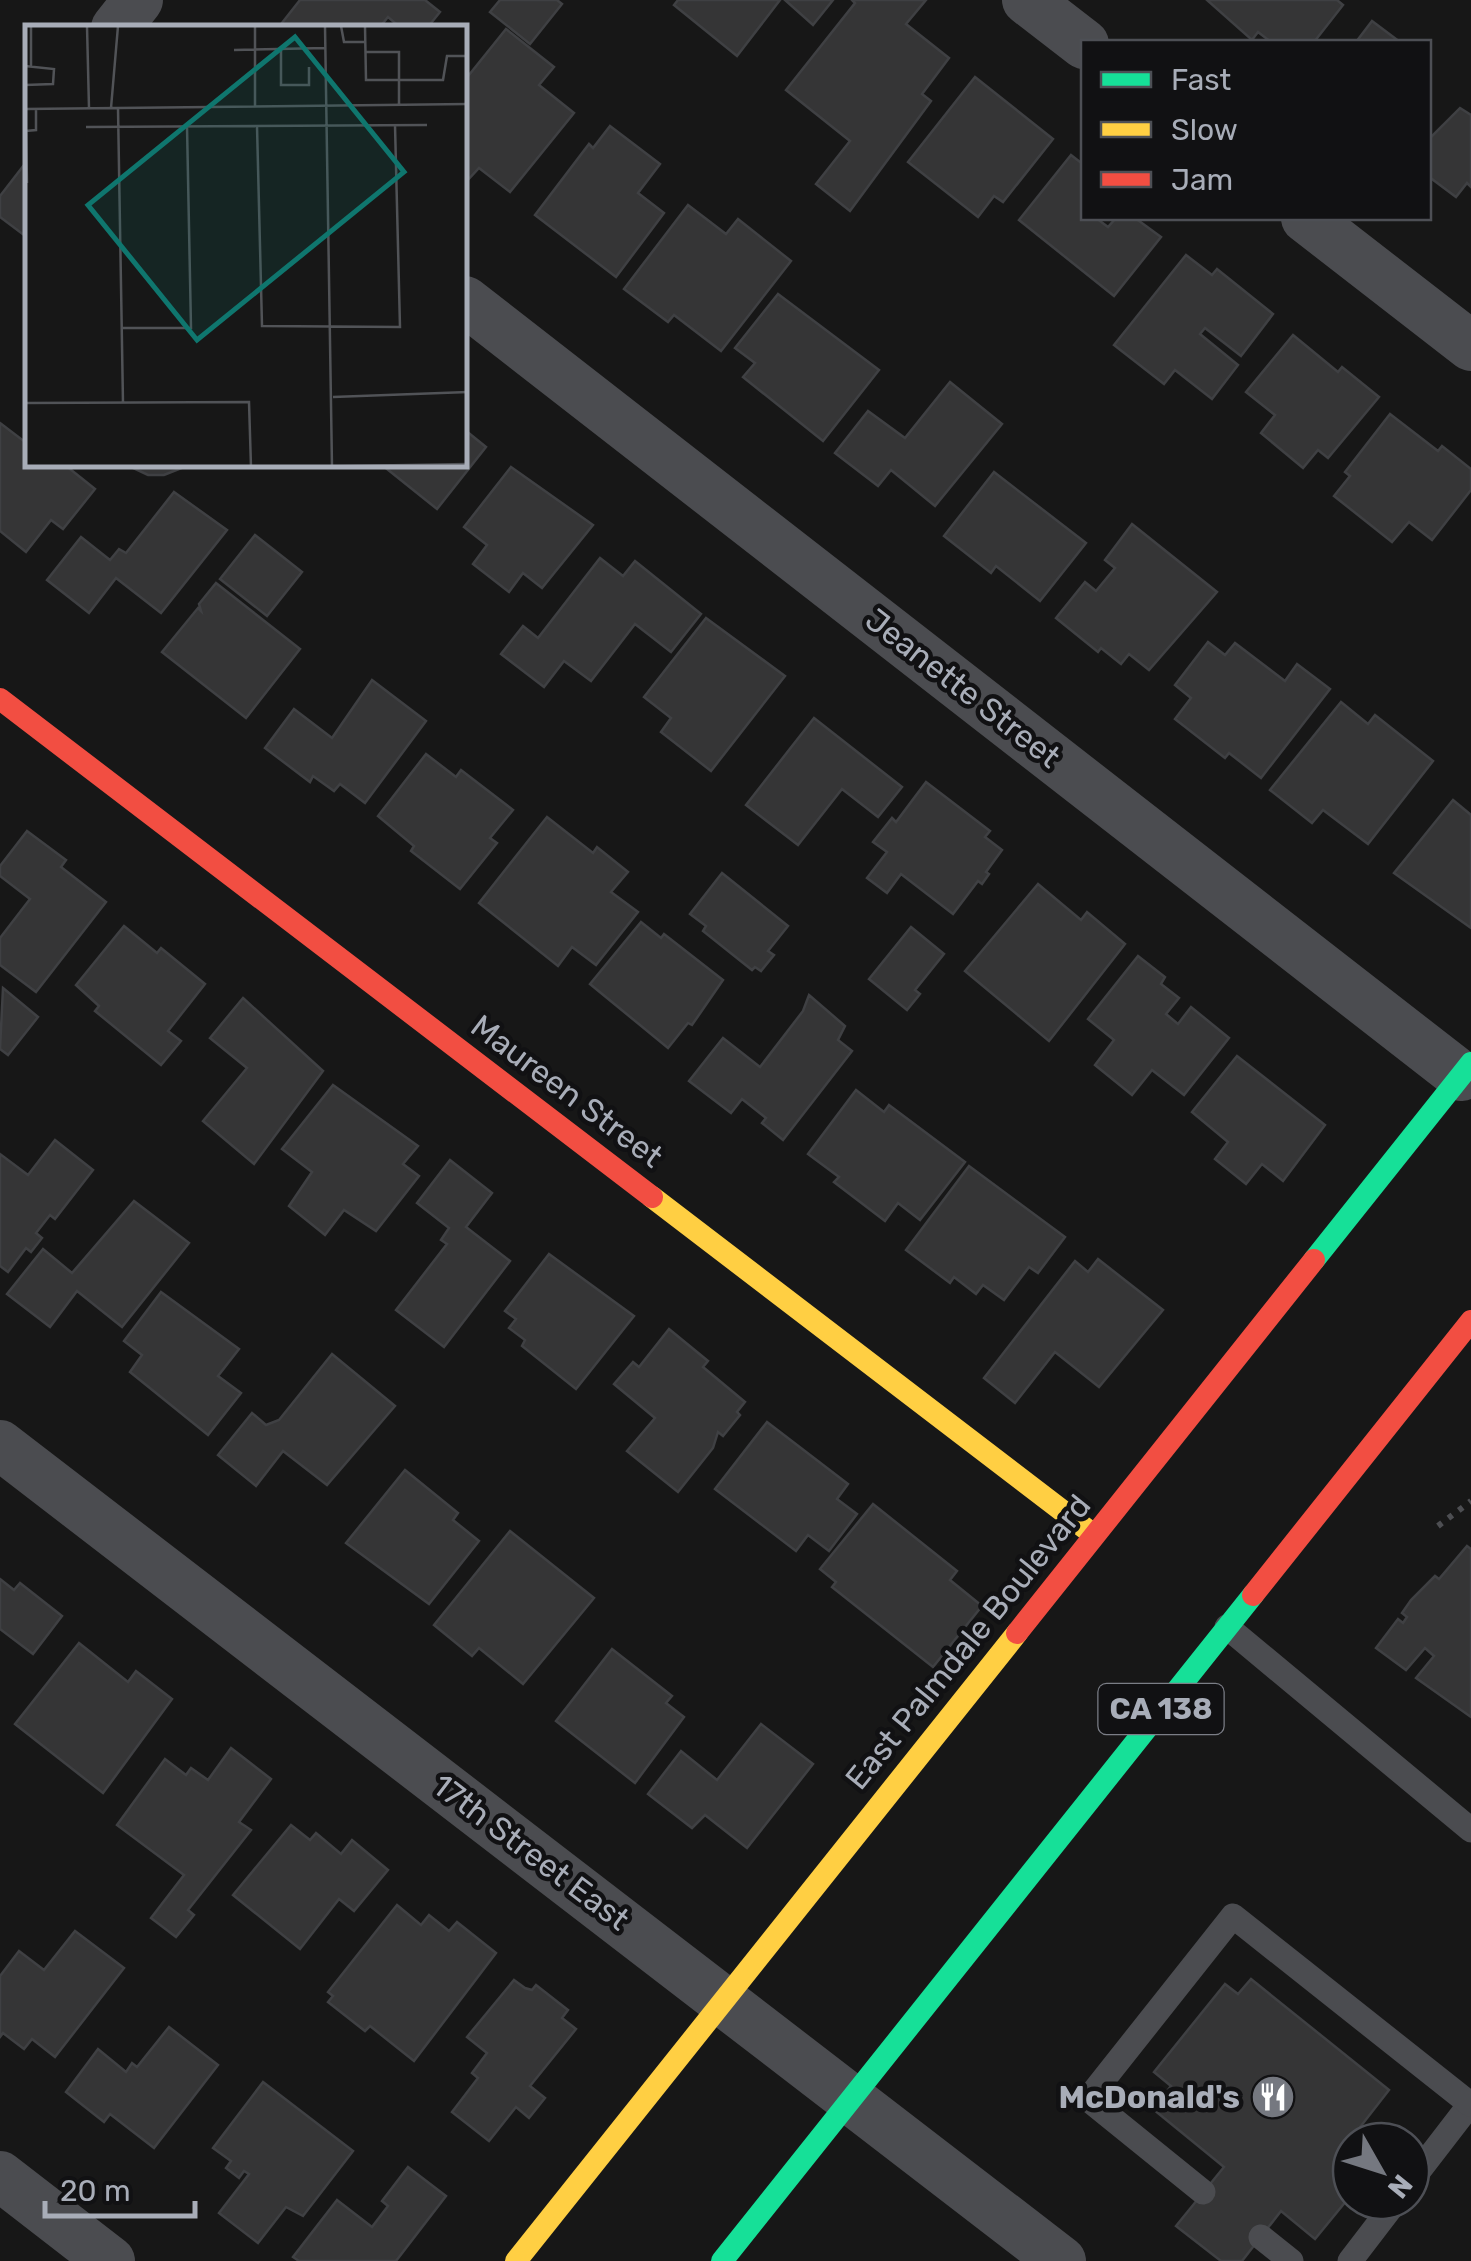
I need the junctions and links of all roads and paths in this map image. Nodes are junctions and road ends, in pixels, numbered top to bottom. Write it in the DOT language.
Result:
graph roads {
  1 [pos="138,0"];
  2 [pos="1028,0"];
  3 [pos="118,25"];
  4 [pos="1081,42"];
  5 [pos="1309,220"];
  6 [pos="468,302"];
  7 [pos="1471,346"];
  8 [pos="0,699"];
  9 [pos="1466,1070"];
  10 [pos="1471,1321"];
  11 [pos="0,1445"];
  12 [pos="1471,1501"];
  13 [pos="1438,1526"];
  14 [pos="1094,1535"];
  15 [pos="1227,1626"];
  16 [pos="1471,1830"];
  17 [pos="723,2000"];
  18 [pos="850,2097"];
  19 [pos="1470,2104"];
  20 [pos="1431,2156"];
  21 [pos="0,2176"];
  22 [pos="1203,2192"];
  23 [pos="1381,2221"];
  24 [pos="1261,2237"];
  25 [pos="110,2261"];
  26 [pos="516,2261"];
  27 [pos="722,2261"];
  28 [pos="1061,2261"];
  29 [pos="1291,2261"];
  30 [pos="1350,2261"];
  1 -- 3 [label="street"];
  2 -- 4 [label="street"];
  5 -- 7 [label="street"];
  6 -- 9 [label="street, Jeanette Street"];
  8 -- 14 [label="main road, Maureen Street"];
  9 -- 14 [label="main road, East Palmdale Boulevard"];
  10 -- 15 [label="main road, CA 138"];
  11 -- 17 [label="street, 17th Street East"];
  12 -- 13 [label="path"];
  14 -- 17 [label="main road, East Palmdale Boulevard"];
  15 -- 16 [label="lane"];
  15 -- 18 [label="main road, CA 138"];
  17 -- 18 [label="street, 17th Street East"];
  17 -- 26 [label="main road, East Palmdale Boulevard"];
  18 -- 27 [label="main road, CA 138"];
  18 -- 28 [label="street, 17th Street East"];
  19 -- 20 [label="lane"];
  19 -- 22 [label="lane"];
  21 -- 25 [label="street"];
  23 -- 30 [label="lane"];
  24 -- 29 [label="lane"];
}
